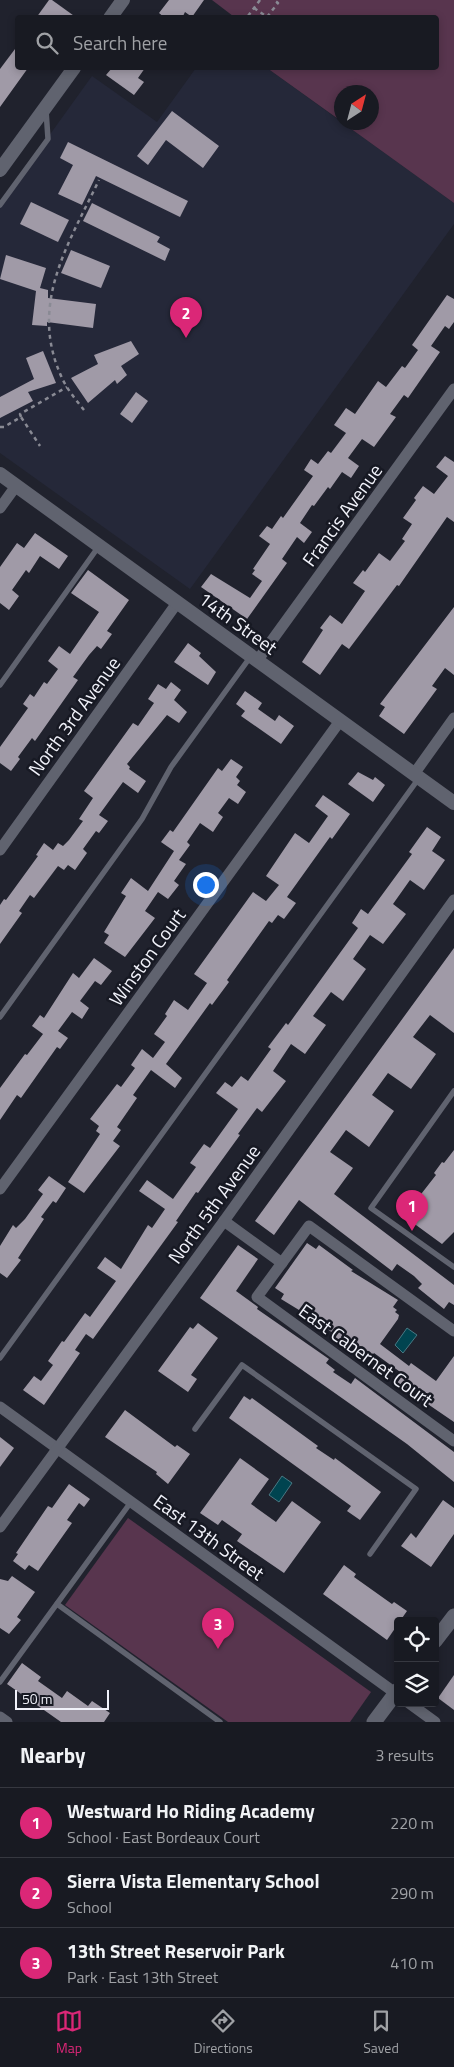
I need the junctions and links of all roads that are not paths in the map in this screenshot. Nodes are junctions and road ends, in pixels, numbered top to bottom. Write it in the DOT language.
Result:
graph roads {
  1 [pos="123,0"];
  2 [pos="112,15"];
  3 [pos="73,70"];
  4 [pos="46,106"];
  5 [pos="0,170"];
  6 [pos="0,205"];
  7 [pos="454,389"];
  8 [pos="0,474"];
  9 [pos="16,486"];
  10 [pos="0,508"];
  11 [pos="99,546"];
  12 [pos="177,603"];
  13 [pos="254,658"];
  14 [pos="0,685"];
  15 [pos="454,718"];
  16 [pos="340,721"];
  17 [pos="417,776"];
  18 [pos="454,802"];
  19 [pos="0,850"];
  20 [pos="454,900"];
  21 [pos="0,1017"];
  22 [pos="454,1091"];
  23 [pos="0,1189"];
  24 [pos="224,1221"];
  25 [pos="282,1262"];
  26 [pos="454,1267"];
  27 [pos="454,1330"];
  28 [pos="0,1358"];
  29 [pos="0,1407"];
  30 [pos="195,1429"];
  31 [pos="454,1441"];
  32 [pos="57,1448"];
  33 [pos="131,1502"];
  34 [pos="0,1527"];
  35 [pos="370,1554"];
  36 [pos="56,1604"];
  37 [pos="454,1616"];
  38 [pos="439,1637"];
  39 [pos="0,1682"];
  40 [pos="394,1691"];
  41 [pos="394,1697"];
  42 [pos="414,1707"];
  43 [pos="0,1717"];
  44 [pos="7,1722"];
  45 [pos="220,1722"];
  46 [pos="374,1722"];
  47 [pos="435,1722"];
  1 -- 2 [label="street"];
  3 -- 4 [label="street"];
  4 -- 5 [label="street"];
  4 -- 6 [label="lane"];
  7 -- 13 [label="street, Francis Avenue"];
  8 -- 9 [label="street, 14th Street"];
  9 -- 10 [label="street"];
  9 -- 11 [label="street, 14th Street"];
  11 -- 12 [label="street, 14th Street"];
  11 -- 14 [label="lane"];
  12 -- 13 [label="street, 14th Street"];
  12 -- 19 [label="street, North 3rd Avenue"];
  13 -- 16 [label="street, 14th Street"];
  13 -- 21 [label="lane"];
  15 -- 17 [label="street"];
  16 -- 17 [label="street, 14th Street"];
  16 -- 23 [label="street, Winston Court"];
  17 -- 18 [label="street, 14th Street"];
  17 -- 28 [label="lane"];
  20 -- 24 [label="street, North 5th Avenue"];
  22 -- 26 [label="lane"];
  24 -- 25 [label="street"];
  24 -- 32 [label="street, North 5th Avenue"];
  25 -- 27 [label="street"];
  25 -- 31 [label="street, East Cabernet Court"];
  29 -- 32 [label="street, East 13th Street"];
  30 -- 35 [label="lane"];
  32 -- 33 [label="street, East 13th Street"];
  32 -- 34 [label="street, North 5th Avenue"];
  33 -- 36 [label="lane"];
  33 -- 40 [label="street, East 13th Street"];
  36 -- 39 [label="lane"];
  36 -- 45 [label="lane"];
  37 -- 38 [label="main road"];
  41 -- 46 [label="main road"];
  42 -- 47 [label="street"];
  43 -- 44 [label="street"];
}
